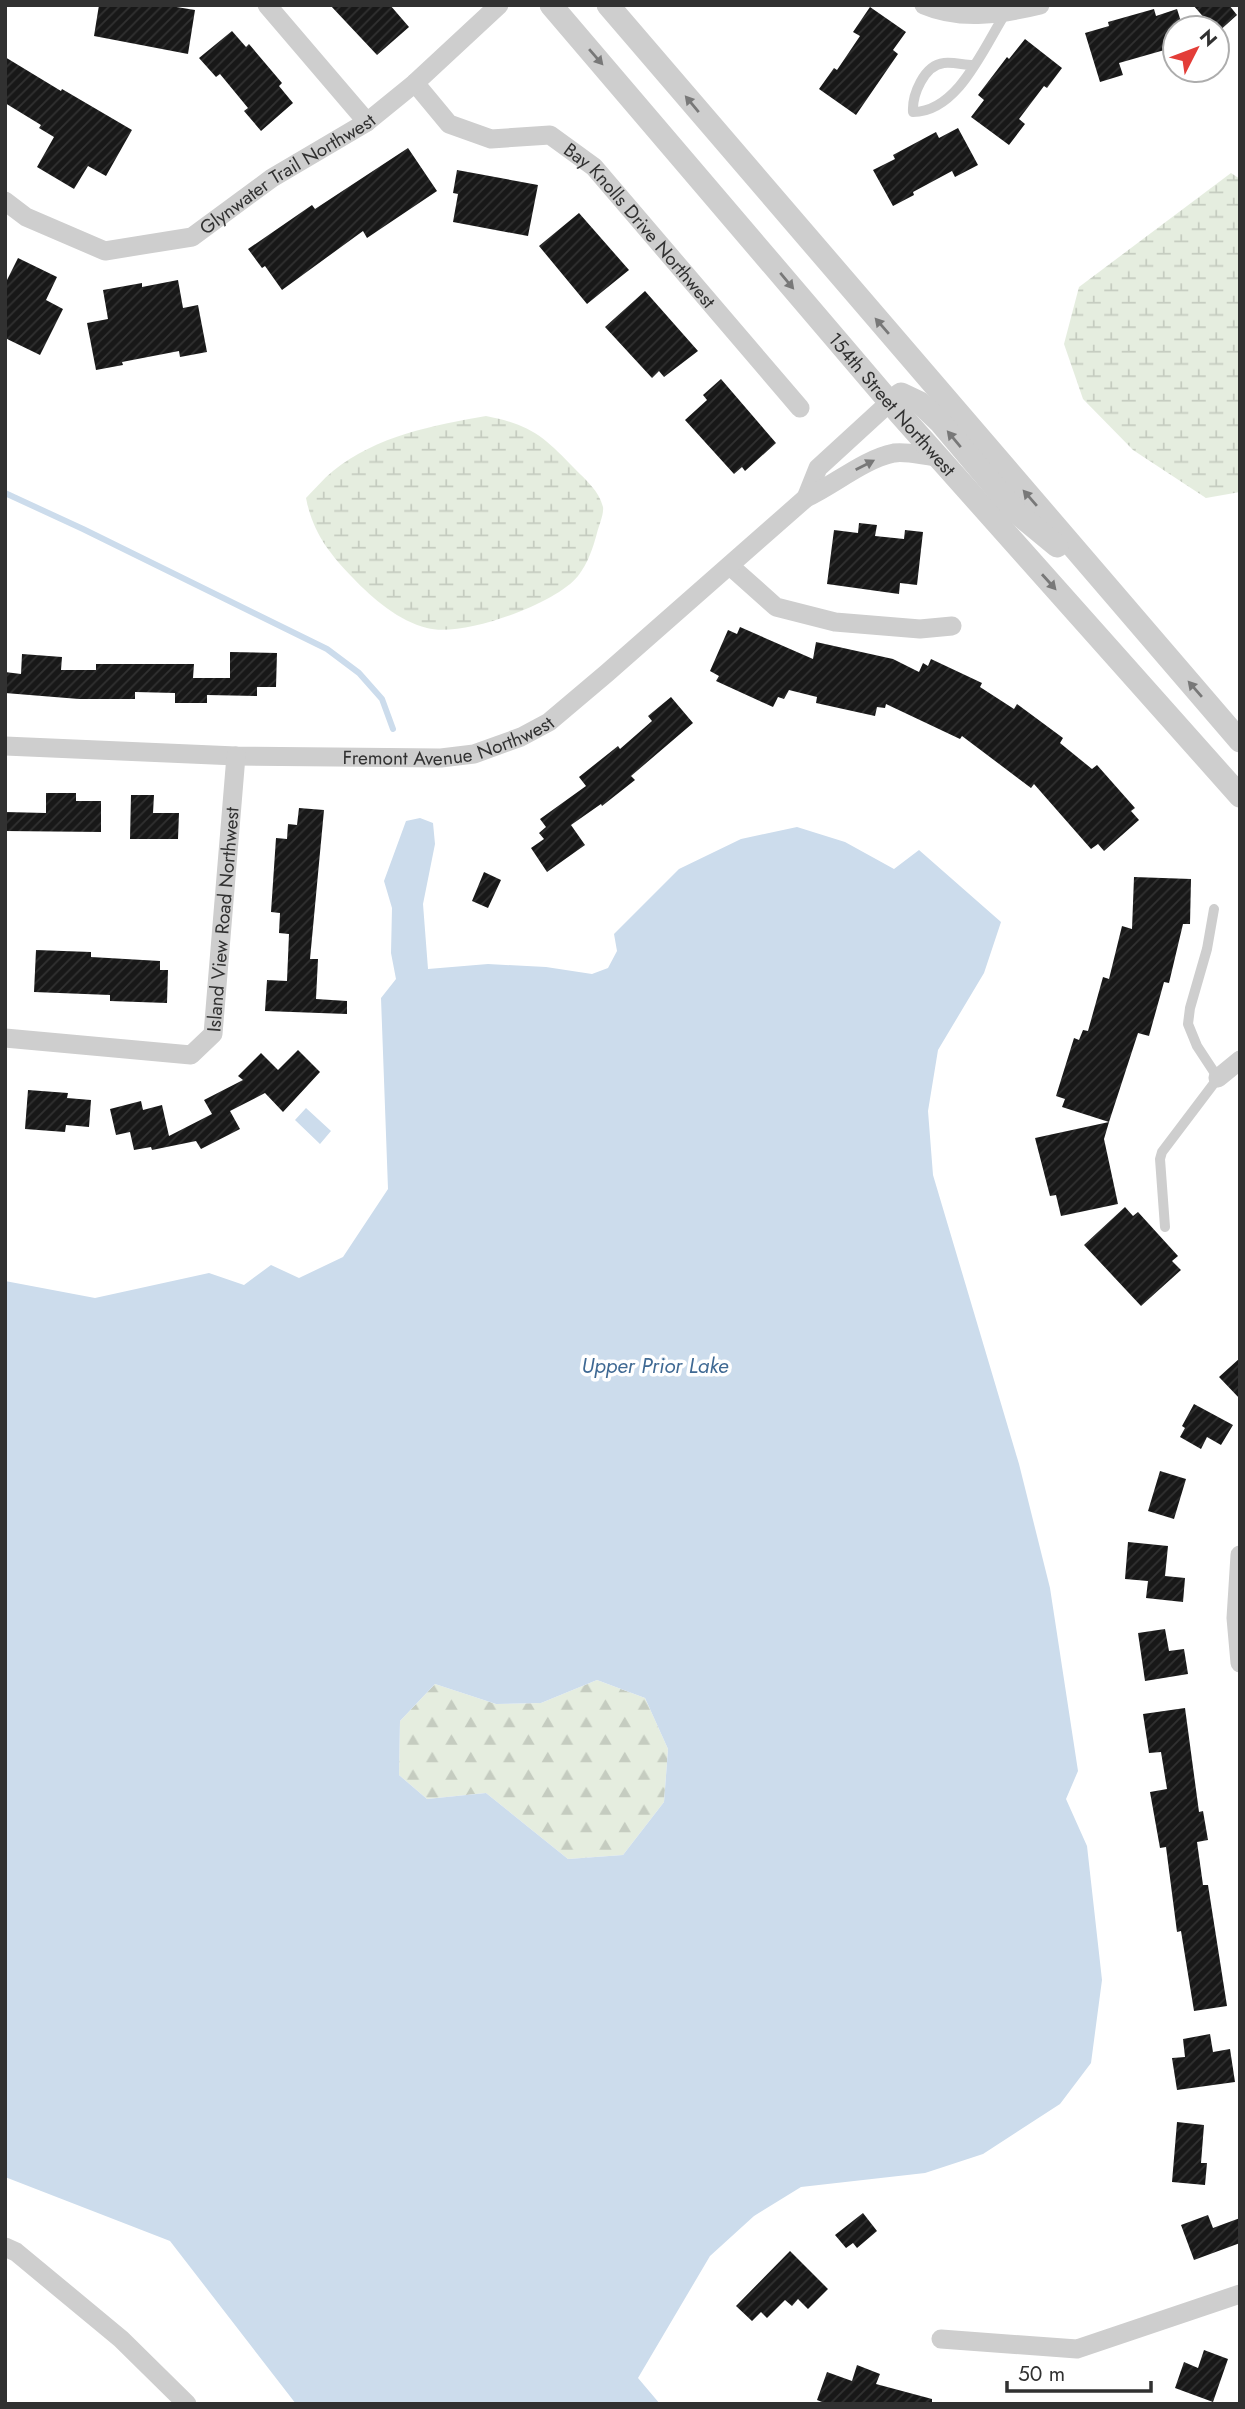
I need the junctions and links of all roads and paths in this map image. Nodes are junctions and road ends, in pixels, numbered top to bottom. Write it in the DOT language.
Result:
graph roads {
  1 [pos="267,5"];
  2 [pos="499,5"];
  3 [pos="551,5"];
  4 [pos="608,5"];
  5 [pos="924,5"];
  6 [pos="1040,5"];
  7 [pos="1005,13"];
  8 [pos="973,65"];
  9 [pos="415,83"];
  10 [pos="367,122"];
  11 [pos="5,201"];
  12 [pos="890,402"];
  13 [pos="800,408"];
  14 [pos="938,457"];
  15 [pos="806,498"];
  16 [pos="730,566"];
  17 [pos="1107,589"];
  18 [pos="952,626"];
  19 [pos="1240,741"];
  20 [pos="5,746"];
  21 [pos="236,756"];
  22 [pos="1240,796"];
  23 [pos="1214,909"];
  24 [pos="5,1038"];
  25 [pos="1240,1060"];
  26 [pos="1218,1078"];
  27 [pos="1165,1227"];
  28 [pos="1240,1555"];
  29 [pos="1240,1663"];
  30 [pos="5,2247"];
  31 [pos="1240,2294"];
  32 [pos="941,2339"];
  33 [pos="187,2404"];
  1 -- 10 [label="street"];
  2 -- 9 [label="street, Glynwater Trail Northwest"];
  3 -- 12 [label="street, 154th Street Northwest, one-way"];
  17 -- 4 [label="street, one-way"];
  5 -- 7 [label="street"];
  6 -- 7 [label="street"];
  7 -- 8 [label="lane"];
  8 -- 8 [label="lane"];
  9 -- 10 [label="street, Glynwater Trail Northwest"];
  9 -- 13 [label="street, Bay Knolls Drive Northwest"];
  10 -- 11 [label="street, Glynwater Trail Northwest"];
  12 -- 14 [label="street, 154th Street Northwest"];
  12 -- 15 [label="street, Fremont Avenue Northwest"];
  17 -- 12 [label="street, one-way"];
  15 -- 14 [label="street, Fremont Avenue Northwest, one-way"];
  14 -- 22 [label="street, 154th Street Northwest, one-way"];
  15 -- 16 [label="street, Fremont Avenue Northwest"];
  16 -- 18 [label="street"];
  16 -- 21 [label="street, Fremont Avenue Northwest"];
  19 -- 17 [label="street, one-way"];
  20 -- 21 [label="street, Fremont Avenue Northwest"];
  21 -- 24 [label="street, Island View Road Northwest"];
  23 -- 26 [label="lane"];
  25 -- 26 [label="street"];
  26 -- 27 [label="lane"];
  28 -- 29 [label="street"];
  30 -- 33 [label="street"];
  31 -- 32 [label="street"];
}
